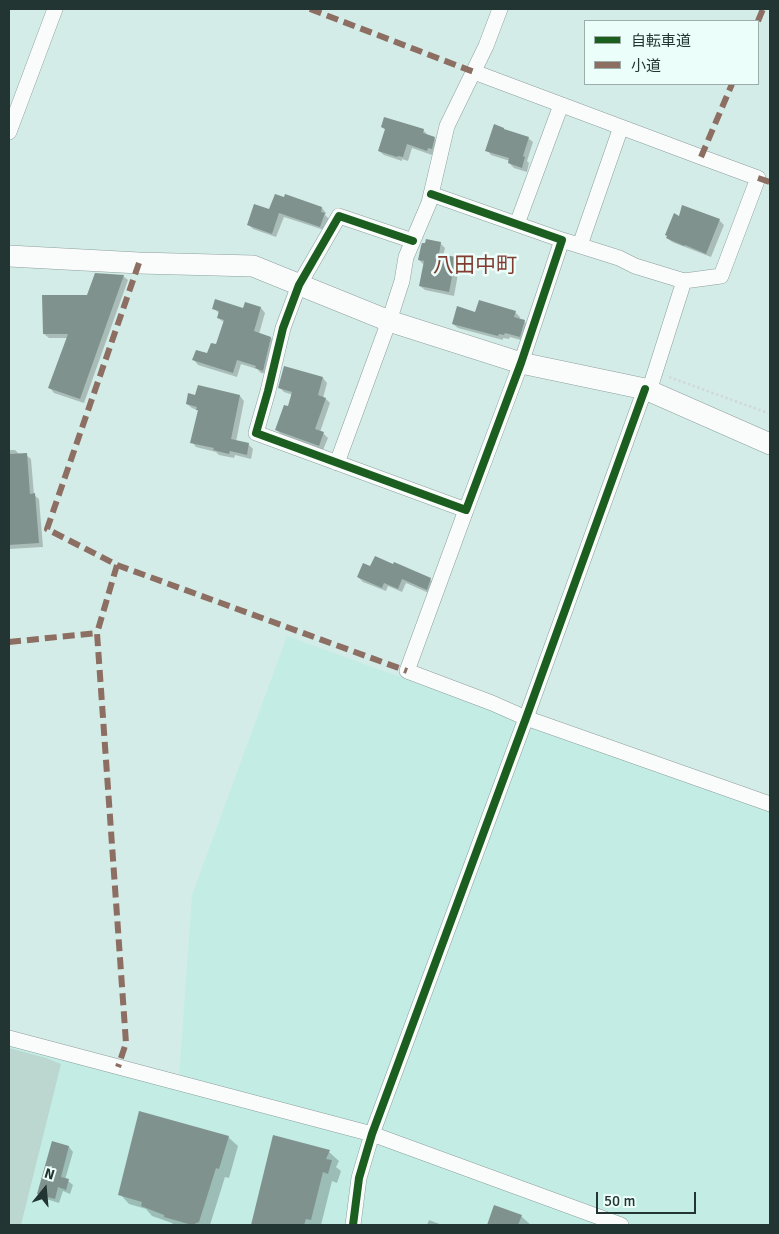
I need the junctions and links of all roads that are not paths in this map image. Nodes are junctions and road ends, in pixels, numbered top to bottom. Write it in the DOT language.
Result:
graph roads {
  1 [pos="55,9"];
  2 [pos="500,9"];
  3 [pos="474,72"];
  4 [pos="561,105"];
  5 [pos="621,127"];
  6 [pos="9,132"];
  7 [pos="431,194"];
  8 [pos="516,224"];
  9 [pos="562,240"];
  10 [pos="413,241"];
  11 [pos="580,245"];
  12 [pos="9,256"];
  13 [pos="684,282"];
  14 [pos="299,285"];
  15 [pos="389,321"];
  16 [pos="521,363"];
  17 [pos="650,384"];
  18 [pos="770,444"];
  19 [pos="337,463"];
  20 [pos="466,510"];
  21 [pos="526,718"];
  22 [pos="770,804"];
  23 [pos="9,1038"];
  24 [pos="372,1134"];
  25 [pos="352,1225"];
  26 [pos="621,1225"];
  1 -- 6 [label="street"];
  2 -- 3 [label="street"];
  3 -- 4 [label="street"];
  3 -- 7 [label="street"];
  4 -- 5 [label="street"];
  4 -- 8 [label="street"];
  5 -- 11 [label="street"];
  5 -- 13 [label="street"];
  7 -- 8 [label="street"];
  7 -- 10 [label="street"];
  8 -- 9 [label="street"];
  9 -- 11 [label="street"];
  9 -- 16 [label="street"];
  10 -- 14 [label="street"];
  10 -- 15 [label="street"];
  11 -- 13 [label="street"];
  12 -- 14 [label="street"];
  13 -- 17 [label="street"];
  14 -- 15 [label="street"];
  14 -- 19 [label="street"];
  15 -- 16 [label="street"];
  15 -- 19 [label="street"];
  16 -- 17 [label="street"];
  16 -- 20 [label="street"];
  17 -- 18 [label="street"];
  17 -- 21 [label="street"];
  19 -- 20 [label="street"];
  20 -- 21 [label="street"];
  21 -- 22 [label="street"];
  21 -- 24 [label="street"];
  23 -- 24 [label="street"];
  24 -- 25 [label="street"];
  24 -- 26 [label="street"];
}
